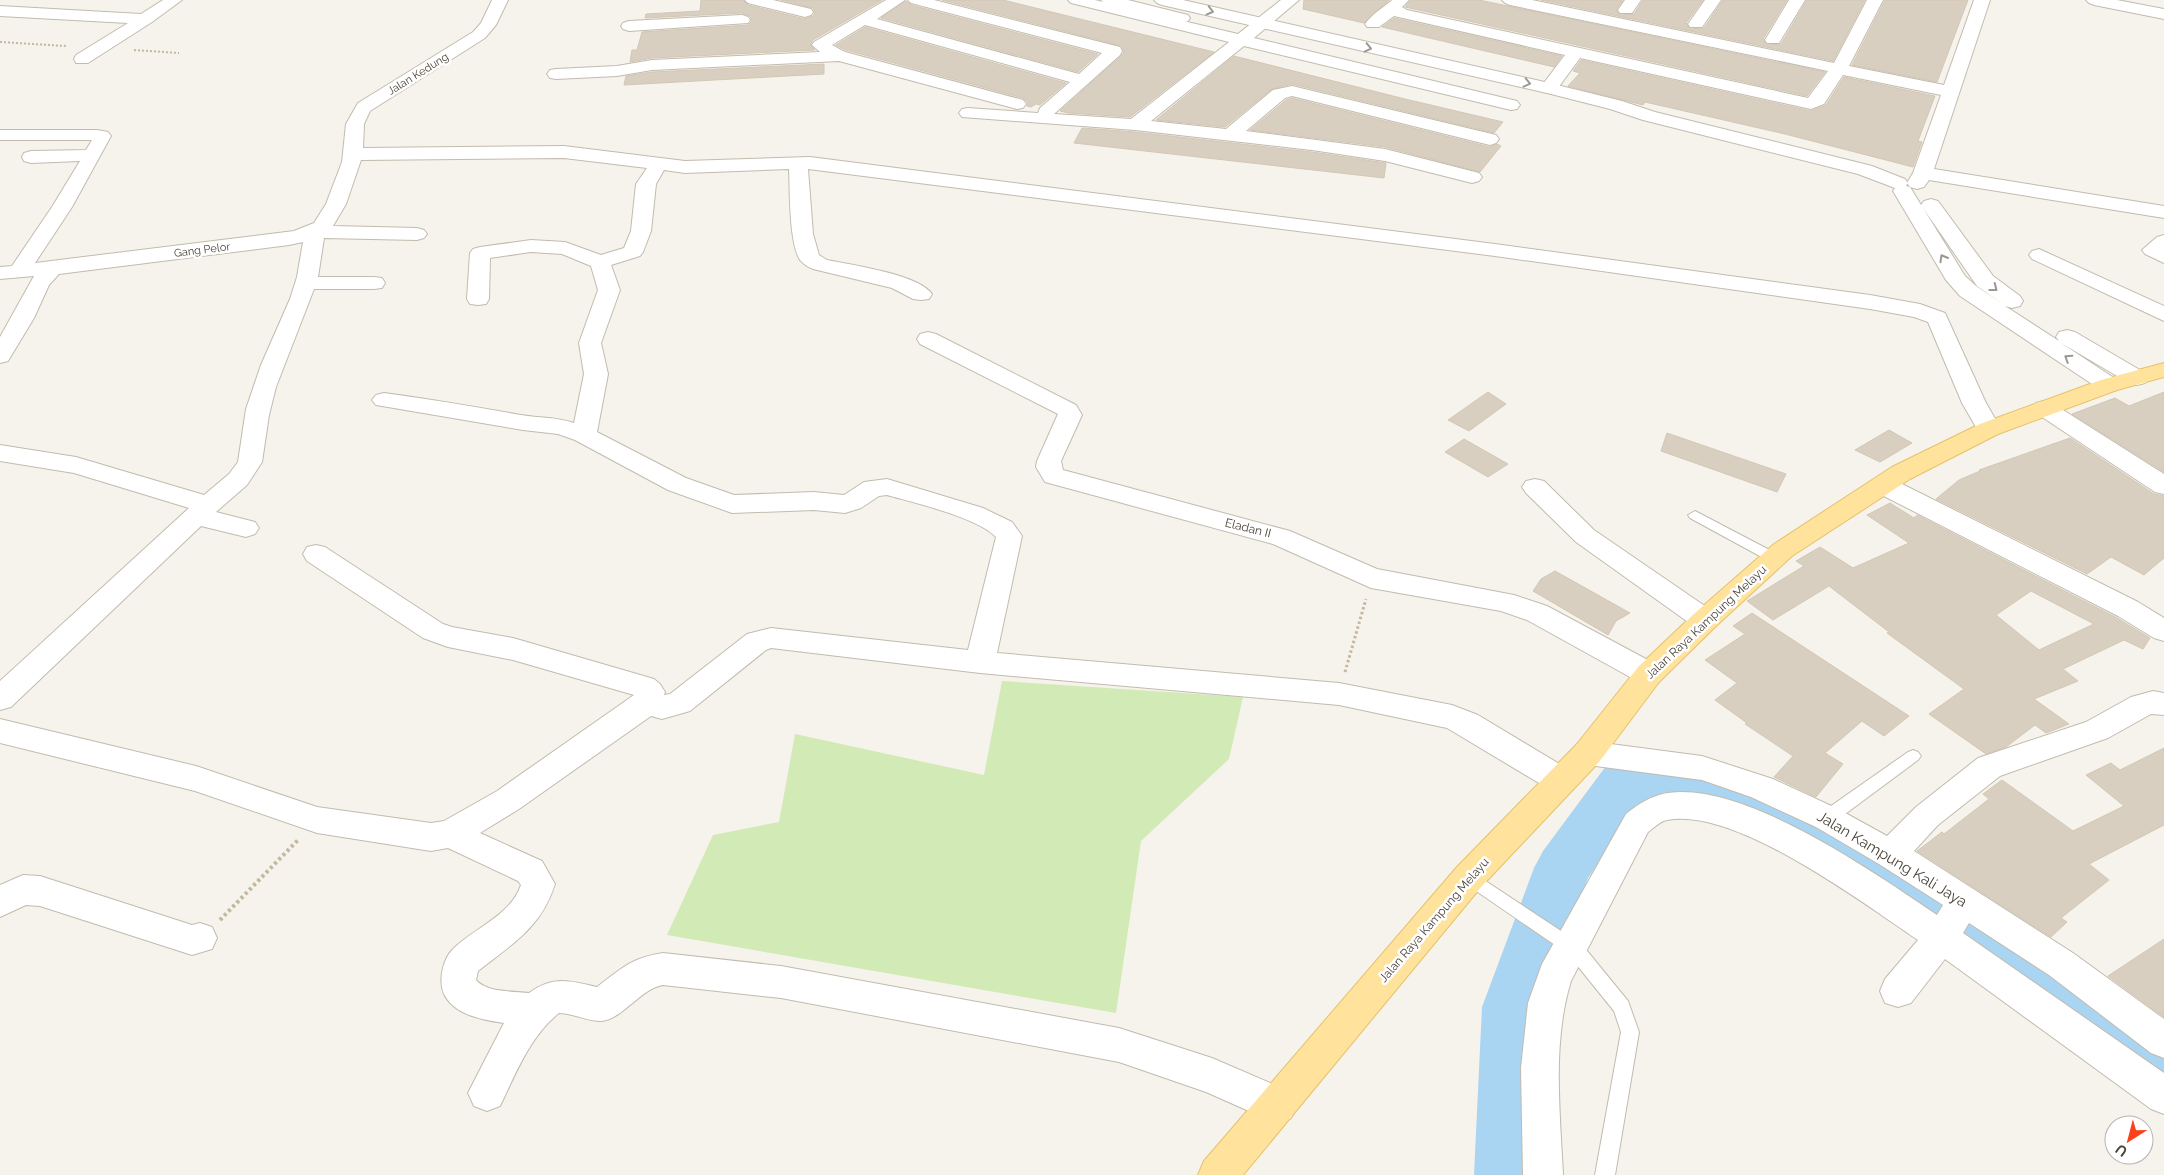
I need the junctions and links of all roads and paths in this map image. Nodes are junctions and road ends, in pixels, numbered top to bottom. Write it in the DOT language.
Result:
graph roads {
  1 [pos="174,0"];
  2 [pos="500,0"];
  3 [pos="748,0"];
  4 [pos="753,0"];
  5 [pos="898,0"];
  6 [pos="916,0"];
  7 [pos="1076,0"];
  8 [pos="1109,0"];
  9 [pos="1162,0"];
  10 [pos="1291,0"];
  11 [pos="1510,0"];
  12 [pos="1580,0"];
  13 [pos="1713,0"];
  14 [pos="1797,0"];
  15 [pos="1875,0"];
  16 [pos="1982,0"];
  17 [pos="2094,0"];
  18 [pos="1397,5"];
  19 [pos="1630,5"];
  20 [pos="785,8"];
  21 [pos="0,11"];
  22 [pos="805,12"];
  23 [pos="2164,14"];
  24 [pos="146,19"];
  25 [pos="864,20"];
  26 [pos="1373,24"];
  27 [pos="1696,24"];
  28 [pos="629,26"];
  29 [pos="742,29"];
  30 [pos="1250,32"];
  31 [pos="1773,40"];
  32 [pos="820,45"];
  33 [pos="1811,47"];
  34 [pos="1830,50"];
  35 [pos="1576,52"];
  36 [pos="1848,54"];
  37 [pos="839,56"];
  38 [pos="82,59"];
  39 [pos="787,59"];
  40 [pos="738,60"];
  41 [pos="1838,68"];
  42 [pos="556,74"];
  43 [pos="1083,80"];
  44 [pos="1549,88"];
  45 [pos="1951,92"];
  46 [pos="1511,105"];
  47 [pos="968,113"];
  48 [pos="1045,115"];
  49 [pos="1649,116"];
  50 [pos="1135,125"];
  51 [pos="0,136"];
  52 [pos="1229,136"];
  53 [pos="1490,139"];
  54 [pos="353,154"];
  55 [pos="93,155"];
  56 [pos="31,157"];
  57 [pos="798,162"];
  58 [pos="658,165"];
  59 [pos="1472,177"];
  60 [pos="1913,185"];
  61 [pos="2164,212"];
  62 [pos="314,232"];
  63 [pos="417,234"];
  64 [pos="2164,241"];
  65 [pos="2039,255"];
  66 [pos="2164,257"];
  67 [pos="600,262"];
  68 [pos="52,268"];
  69 [pos="10,272"];
  70 [pos="306,283"];
  71 [pos="374,283"];
  72 [pos="921,294"];
  73 [pos="478,299"];
  74 [pos="2164,314"];
  75 [pos="928,339"];
  76 [pos="0,356"];
  77 [pos="2150,374"];
  78 [pos="2109,385"];
  79 [pos="384,400"];
  80 [pos="2044,408"];
  81 [pos="1989,429"];
  82 [pos="584,435"];
  83 [pos="0,454"];
  84 [pos="1883,485"];
  85 [pos="2164,486"];
  86 [pos="1535,487"];
  87 [pos="201,510"];
  88 [pos="1695,515"];
  89 [pos="246,528"];
  90 [pos="316,554"];
  91 [pos="1774,558"];
  92 [pos="1371,578"];
  93 [pos="1705,620"];
  94 [pos="2164,631"];
  95 [pos="980,662"];
  96 [pos="1649,674"];
  97 [pos="1339,694"];
  98 [pos="0,699"];
  99 [pos="646,704"];
  100 [pos="2164,704"];
  101 [pos="0,732"];
  102 [pos="1588,753"];
  103 [pos="1913,756"];
  104 [pos="1560,780"];
  105 [pos="1827,818"];
  106 [pos="317,820"];
  107 [pos="450,834"];
  108 [pos="1891,854"];
  109 [pos="1469,877"];
  110 [pos="0,902"];
  111 [pos="1952,921"];
  112 [pos="200,938"];
  113 [pos="1566,944"];
  114 [pos="1898,991"];
  115 [pos="535,1010"];
  116 [pos="2164,1041"];
  117 [pos="487,1093"];
  118 [pos="2164,1096"];
  119 [pos="1278,1105"];
  120 [pos="1218,1175"];
  121 [pos="1542,1175"];
  122 [pos="1605,1175"];
  1 -- 24 [label="street"];
  2 -- 54 [label="street, Jalan Kedung"];
  3 -- 29 [label="street"];
  4 -- 20 [label="street"];
  5 -- 25 [label="street"];
  6 -- 43 [label="street"];
  7 -- 30 [label="street"];
  8 -- 30 [label="street"];
  9 -- 30 [label="street, one-way"];
  10 -- 30 [label="street"];
  11 -- 41 [label="street"];
  12 -- 19 [label="street"];
  13 -- 27 [label="street"];
  14 -- 31 [label="street"];
  15 -- 36 [label="street"];
  16 -- 45 [label="street"];
  17 -- 23 [label="street"];
  18 -- 26 [label="street"];
  18 -- 35 [label="street"];
  19 -- 27 [label="street"];
  20 -- 22 [label="street"];
  20 -- 29 [label="street"];
  21 -- 24 [label="street"];
  24 -- 38 [label="street"];
  25 -- 32 [label="street"];
  25 -- 43 [label="street"];
  27 -- 31 [label="street"];
  28 -- 29 [label="street"];
  29 -- 40 [label="street"];
  30 -- 44 [label="street, one-way"];
  30 -- 46 [label="street"];
  30 -- 49 [label="street"];
  30 -- 50 [label="street"];
  31 -- 33 [label="street"];
  32 -- 37 [label="street"];
  32 -- 39 [label="street"];
  34 -- 36 [label="street"];
  35 -- 41 [label="street"];
  35 -- 44 [label="street"];
  36 -- 41 [label="street"];
  37 -- 39 [label="street"];
  37 -- 48 [label="street"];
  39 -- 40 [label="street"];
  40 -- 42 [label="street"];
  41 -- 45 [label="street"];
  43 -- 48 [label="street"];
  44 -- 49 [label="street"];
  45 -- 60 [label="street"];
  47 -- 48 [label="street"];
  48 -- 50 [label="street"];
  49 -- 60 [label="street"];
  50 -- 52 [label="street"];
  51 -- 55 [label="street"];
  52 -- 53 [label="street"];
  52 -- 59 [label="street"];
  54 -- 58 [label="street"];
  54 -- 62 [label="street, Gang Pelor"];
  55 -- 56 [label="street"];
  55 -- 69 [label="street"];
  57 -- 58 [label="street"];
  57 -- 72 [label="street"];
  57 -- 81 [label="street"];
  58 -- 67 [label="street"];
  60 -- 61 [label="street"];
  60 -- 77 [label="street, one-way"];
  78 -- 60 [label="street, one-way"];
  62 -- 63 [label="street"];
  62 -- 68 [label="street, Gang Pelor"];
  62 -- 70 [label="street"];
  64 -- 66 [label="street"];
  65 -- 74 [label="street"];
  67 -- 73 [label="street"];
  67 -- 82 [label="street"];
  68 -- 69 [label="street, Gang Pelor"];
  68 -- 76 [label="street"];
  70 -- 71 [label="street"];
  70 -- 87 [label="street"];
  75 -- 92 [label="street, Eladan II"];
  77 -- 78 [label="main road, Jalan Raya Kampung Melayu"];
  78 -- 80 [label="main road, Jalan Raya Kampung Melayu"];
  79 -- 82 [label="street"];
  80 -- 81 [label="main road, Jalan Raya Kampung Melayu"];
  80 -- 85 [label="street"];
  81 -- 84 [label="main road, Jalan Raya Kampung Melayu"];
  82 -- 95 [label="street"];
  83 -- 87 [label="street"];
  84 -- 91 [label="main road, Jalan Raya Kampung Melayu"];
  84 -- 94 [label="street"];
  86 -- 93 [label="street"];
  87 -- 89 [label="street"];
  87 -- 98 [label="street"];
  88 -- 91 [label="lane"];
  90 -- 99 [label="street"];
  91 -- 93 [label="main road, Jalan Raya Kampung Melayu"];
  92 -- 96 [label="street, Eladan II"];
  92 -- 97 [label="path"];
  93 -- 96 [label="main road, Jalan Raya Kampung Melayu"];
  95 -- 97 [label="street"];
  95 -- 99 [label="street"];
  96 -- 102 [label="main road, Jalan Raya Kampung Melayu"];
  97 -- 104 [label="street"];
  99 -- 107 [label="street"];
  100 -- 108 [label="street"];
  101 -- 106 [label="street"];
  102 -- 104 [label="main road, Jalan Raya Kampung Melayu"];
  102 -- 105 [label="street, Jalan Kampung Kali Jaya"];
  103 -- 105 [label="lane"];
  104 -- 109 [label="main road, Jalan Raya Kampung Melayu"];
  105 -- 108 [label="street, Jalan Kampung Kali Jaya"];
  106 -- 107 [label="street"];
  106 -- 112 [label="path"];
  107 -- 115 [label="street"];
  108 -- 111 [label="street, Jalan Kampung Kali Jaya"];
  109 -- 113 [label="lane"];
  109 -- 119 [label="main road, Jalan Raya Kampung Melayu"];
  110 -- 112 [label="street"];
  111 -- 113 [label="street"];
  111 -- 114 [label="street"];
  111 -- 116 [label="street, Jalan Kampung Kali Jaya"];
  111 -- 118 [label="street"];
  113 -- 121 [label="street"];
  113 -- 122 [label="lane"];
  115 -- 117 [label="street"];
  115 -- 119 [label="street"];
  119 -- 120 [label="main road, Jalan Raya Kampung Melayu"];
}
